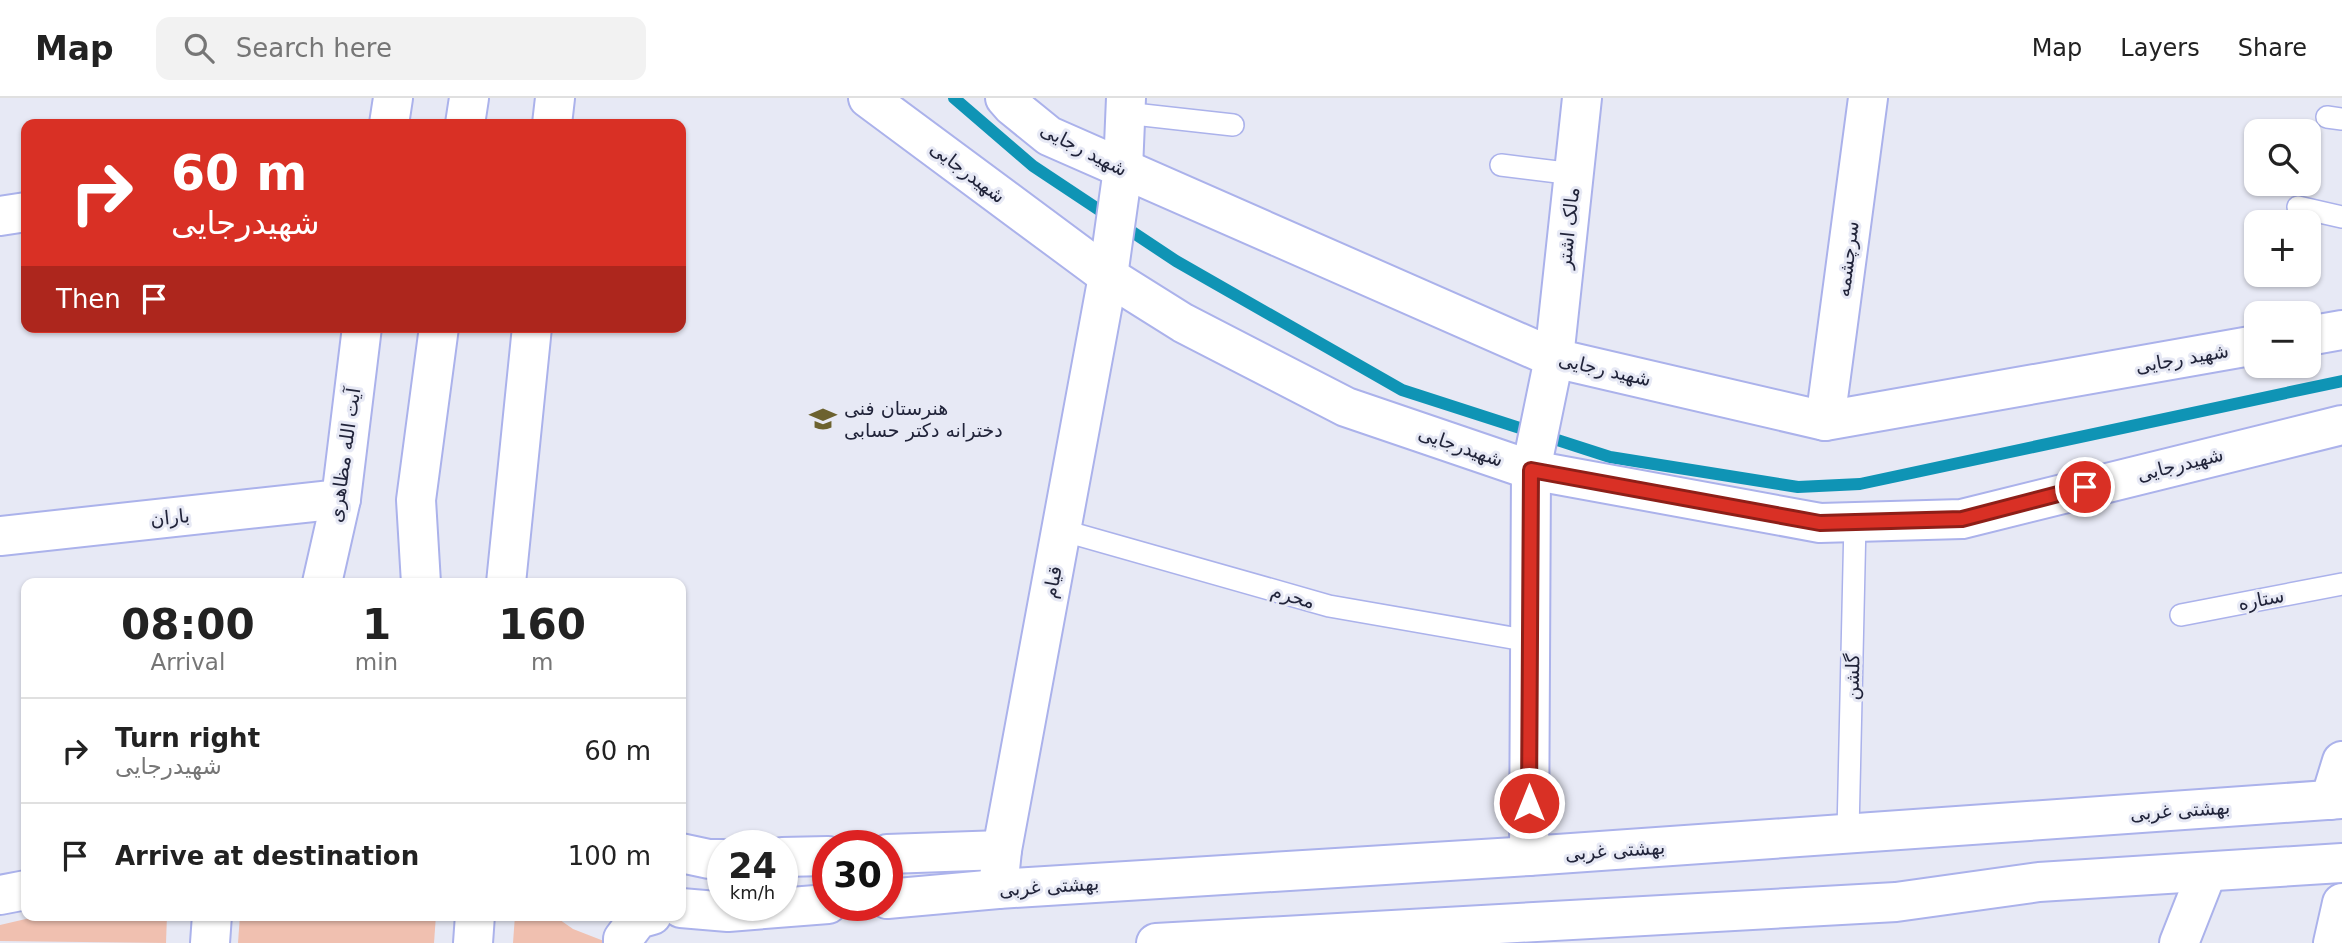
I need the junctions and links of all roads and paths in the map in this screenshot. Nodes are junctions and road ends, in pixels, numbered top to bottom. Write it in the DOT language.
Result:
graph roads {
  1 [pos="394,98"];
  2 [pos="469,98"];
  3 [pos="555,98"];
  4 [pos="868,98"];
  5 [pos="1005,98"];
  6 [pos="1582,98"];
  7 [pos="1868,98"];
  8 [pos="1125,105"];
  9 [pos="390,119"];
  10 [pos="467,119"];
  11 [pos="553,119"];
  12 [pos="1233,125"];
  13 [pos="1501,165"];
  14 [pos="1123,169"];
  15 [pos="1574,174"];
  16 [pos="2298,207"];
  17 [pos="21,213"];
  18 [pos="0,216"];
  19 [pos="2342,216"];
  20 [pos="1108,276"];
  21 [pos="2342,330"];
  22 [pos="361,333"];
  23 [pos="438,333"];
  24 [pos="531,333"];
  25 [pos="2321,334"];
  26 [pos="2244,347"];
  27 [pos="1553,358"];
  28 [pos="1825,421"];
  29 [pos="2342,425"];
  30 [pos="1531,470"];
  31 [pos="341,499"];
  32 [pos="1855,522"];
  33 [pos="1061,530"];
  34 [pos="0,536"];
  35 [pos="323,578"];
  36 [pos="421,578"];
  37 [pos="507,578"];
  38 [pos="2342,584"];
  39 [pos="2181,615"];
  40 [pos="1530,641"];
  41 [pos="2342,761"];
  42 [pos="2336,799"];
  43 [pos="1848,832"];
  44 [pos="1002,850"];
  45 [pos="903,853"];
  46 [pos="686,854"];
  47 [pos="1529,856"];
  48 [pos="707,859"];
  49 [pos="2342,863"];
  50 [pos="2207,872"];
  51 [pos="998,889"];
  52 [pos="21,891"];
  53 [pos="0,894"];
  54 [pos="903,898"];
  55 [pos="2342,903"];
  56 [pos="812,905"];
  57 [pos="686,908"];
  58 [pos="212,921"];
  59 [pos="475,921"];
  60 [pos="636,921"];
  61 [pos="1230,941"];
  62 [pos="210,943"];
  63 [pos="473,943"];
  64 [pos="623,943"];
  65 [pos="1156,943"];
  66 [pos="2179,943"];
  67 [pos="2333,943"];
  1 -- 9 [label="street"];
  2 -- 10 [label="street"];
  3 -- 11 [label="street"];
  4 -- 20 [label="street, شهیدرجایی"];
  5 -- 14 [label="street, شهید رجایی"];
  6 -- 15 [label="street, مالک اشتر"];
  7 -- 28 [label="street, سرچشمه"];
  8 -- 12 [label="lane"];
  8 -- 14 [label="street"];
  13 -- 15 [label="lane"];
  14 -- 20 [label="street, قیام"];
  14 -- 27 [label="street, شهید رجایی"];
  15 -- 27 [label="street, مالک اشتر"];
  16 -- 19 [label="lane"];
  17 -- 18 [label="street"];
  20 -- 30 [label="street, شهیدرجایی"];
  20 -- 33 [label="street, قیام"];
  21 -- 25 [label="street"];
  22 -- 31 [label="street, آیت الله مظاهری"];
  23 -- 36 [label="street"];
  24 -- 37 [label="street"];
  26 -- 28 [label="street, شهید رجایی"];
  27 -- 28 [label="street, شهید رجایی"];
  27 -- 30 [label="street, مالک اشتر"];
  29 -- 32 [label="street, شهیدرجایی"];
  30 -- 32 [label="street, شهیدرجایی"];
  30 -- 40 [label="street, مالک اشتر"];
  31 -- 34 [label="street, باران"];
  31 -- 35 [label="street, آیت الله مظاهری"];
  32 -- 43 [label="lane, گلشن"];
  33 -- 40 [label="lane, محرم"];
  33 -- 44 [label="street, قیام"];
  38 -- 39 [label="lane, ستاره"];
  40 -- 47 [label="street, مالک اشتر"];
  41 -- 42 [label="street"];
  42 -- 43 [label="street, بهشتی غربی"];
  43 -- 47 [label="street, بهشتی غربی"];
  44 -- 45 [label="street"];
  44 -- 51 [label="street, قیام"];
  46 -- 48 [label="street"];
  47 -- 51 [label="street, بهشتی غربی"];
  49 -- 50 [label="street"];
  50 -- 61 [label="street"];
  50 -- 66 [label="street"];
  51 -- 54 [label="street, بهشتی غربی"];
  52 -- 53 [label="street"];
  55 -- 67 [label="street"];
  56 -- 57 [label="street"];
  58 -- 62 [label="street"];
  59 -- 63 [label="street"];
  60 -- 64 [label="street"];
  61 -- 65 [label="street"];
}
